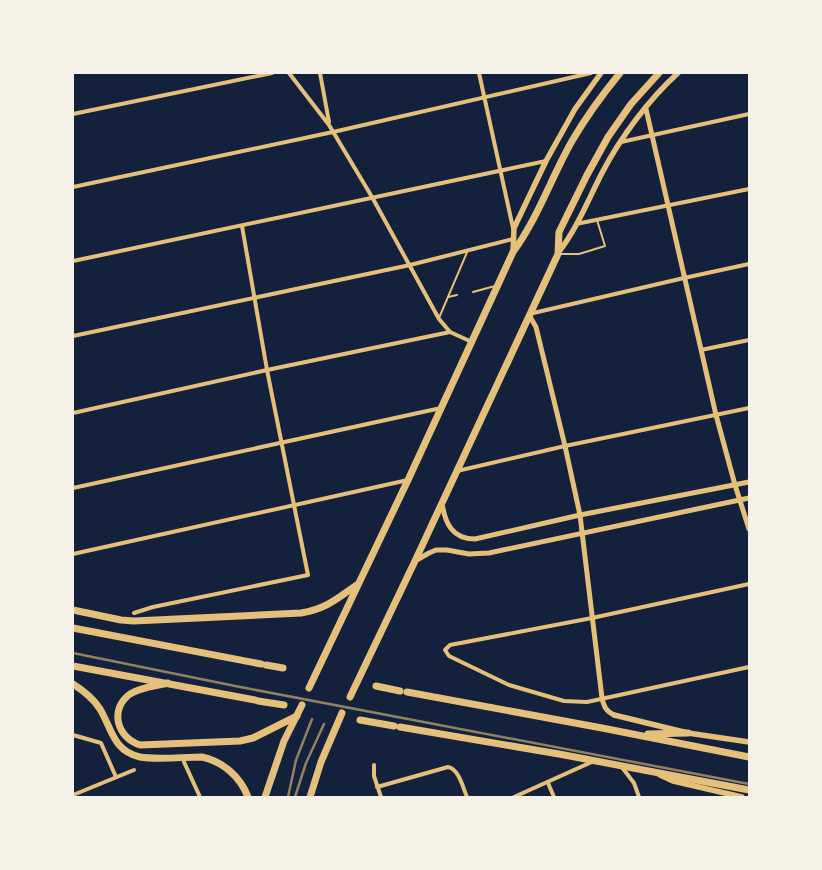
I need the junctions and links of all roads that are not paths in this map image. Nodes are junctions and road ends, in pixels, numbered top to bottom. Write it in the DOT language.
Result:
graph roads {
  1 [pos="272,73"];
  2 [pos="289,73"];
  3 [pos="320,73"];
  4 [pos="479,73"];
  5 [pos="591,73"];
  6 [pos="601,73"];
  7 [pos="620,73"];
  8 [pos="659,73"];
  9 [pos="678,73"];
  10 [pos="485,98"];
  11 [pos="646,109"];
  12 [pos="73,114"];
  13 [pos="749,114"];
  14 [pos="329,125"];
  15 [pos="333,132"];
  16 [pos="652,135"];
  17 [pos="621,142"];
  18 [pos="546,161"];
  19 [pos="501,170"];
  20 [pos="73,187"];
  21 [pos="749,189"];
  22 [pos="372,197"];
  23 [pos="668,206"];
  24 [pos="597,220"];
  25 [pos="576,224"];
  26 [pos="242,226"];
  27 [pos="514,228"];
  28 [pos="513,239"];
  29 [pos="468,250"];
  30 [pos="513,252"];
  31 [pos="558,254"];
  32 [pos="73,261"];
  33 [pos="749,264"];
  34 [pos="410,265"];
  35 [pos="684,278"];
  36 [pos="498,285"];
  37 [pos="473,292"];
  38 [pos="457,295"];
  39 [pos="448,297"];
  40 [pos="255,298"];
  41 [pos="529,314"];
  42 [pos="439,319"];
  43 [pos="450,332"];
  44 [pos="73,336"];
  45 [pos="749,340"];
  46 [pos="472,342"];
  47 [pos="702,350"];
  48 [pos="267,370"];
  49 [pos="441,408"];
  50 [pos="749,408"];
  51 [pos="73,413"];
  52 [pos="716,415"];
  53 [pos="282,443"];
  54 [pos="565,446"];
  55 [pos="456,471"];
  56 [pos="408,480"];
  57 [pos="749,482"];
  58 [pos="735,485"];
  59 [pos="73,488"];
  60 [pos="749,498"];
  61 [pos="740,500"];
  62 [pos="442,502"];
  63 [pos="295,506"];
  64 [pos="580,515"];
  65 [pos="749,529"];
  66 [pos="581,534"];
  67 [pos="73,554"];
  68 [pos="415,561"];
  69 [pos="360,582"];
  70 [pos="749,584"];
  71 [pos="73,610"];
  72 [pos="134,613"];
  73 [pos="592,618"];
  74 [pos="73,628"];
  75 [pos="73,666"];
  76 [pos="749,667"];
  77 [pos="283,668"];
  78 [pos="168,683"];
  79 [pos="73,684"];
  80 [pos="376,686"];
  81 [pos="309,688"];
  82 [pos="350,696"];
  83 [pos="602,698"];
  84 [pos="284,705"];
  85 [pos="302,705"];
  86 [pos="342,713"];
  87 [pos="297,715"];
  88 [pos="614,715"];
  89 [pos="360,720"];
  90 [pos="688,733"];
  91 [pos="634,734"];
  92 [pos="73,735"];
  93 [pos="749,742"];
  94 [pos="749,757"];
  95 [pos="594,761"];
  96 [pos="184,762"];
  97 [pos="374,765"];
  98 [pos="620,766"];
  99 [pos="134,770"];
  100 [pos="652,772"];
  101 [pos="116,777"];
  102 [pos="548,783"];
  103 [pos="377,787"];
  104 [pos="749,790"];
  105 [pos="73,795"];
  106 [pos="723,795"];
  107 [pos="200,797"];
  108 [pos="248,797"];
  109 [pos="265,797"];
  110 [pos="310,797"];
  111 [pos="381,797"];
  112 [pos="467,797"];
  113 [pos="514,797"];
  114 [pos="554,797"];
  115 [pos="639,797"];
  116 [pos="742,797"];
  1 -- 12 [label="street"];
  2 -- 14 [label="street"];
  3 -- 14 [label="street"];
  4 -- 10 [label="street"];
  5 -- 10 [label="street"];
  6 -- 18 [label="main road"];
  7 -- 30 [label="highway"];
  8 -- 31 [label="highway"];
  9 -- 11 [label="main road"];
  10 -- 15 [label="street"];
  10 -- 19 [label="street"];
  11 -- 16 [label="street"];
  11 -- 17 [label="main road"];
  13 -- 16 [label="street"];
  14 -- 15 [label="street"];
  15 -- 20 [label="street"];
  15 -- 22 [label="street"];
  16 -- 17 [label="street"];
  16 -- 23 [label="street"];
  17 -- 25 [label="main road"];
  18 -- 19 [label="street"];
  18 -- 27 [label="main road"];
  19 -- 22 [label="street"];
  19 -- 27 [label="street"];
  21 -- 23 [label="street"];
  22 -- 26 [label="street"];
  22 -- 34 [label="street"];
  23 -- 24 [label="street"];
  23 -- 35 [label="street"];
  24 -- 25 [label="street"];
  24 -- 31 [label="lane"];
  25 -- 31 [label="main road"];
  26 -- 32 [label="street"];
  26 -- 40 [label="street"];
  27 -- 28 [label="main road"];
  28 -- 29 [label="street"];
  28 -- 30 [label="main road"];
  29 -- 34 [label="street"];
  29 -- 39 [label="lane"];
  30 -- 36 [label="highway"];
  31 -- 41 [label="highway"];
  33 -- 35 [label="street"];
  34 -- 40 [label="street"];
  34 -- 42 [label="street"];
  35 -- 41 [label="street"];
  35 -- 47 [label="street"];
  36 -- 37 [label="lane"];
  36 -- 46 [label="highway"];
  38 -- 39 [label="lane"];
  39 -- 42 [label="lane"];
  40 -- 44 [label="street"];
  40 -- 48 [label="street"];
  41 -- 54 [label="street"];
  41 -- 55 [label="highway"];
  42 -- 43 [label="street"];
  43 -- 46 [label="street"];
  43 -- 48 [label="street"];
  45 -- 47 [label="street"];
  46 -- 49 [label="highway"];
  47 -- 52 [label="street"];
  48 -- 51 [label="street"];
  48 -- 53 [label="street"];
  49 -- 53 [label="street"];
  49 -- 56 [label="highway"];
  50 -- 52 [label="street"];
  52 -- 54 [label="street"];
  52 -- 58 [label="street"];
  53 -- 59 [label="street"];
  53 -- 63 [label="street"];
  54 -- 55 [label="street"];
  54 -- 64 [label="street"];
  55 -- 62 [label="highway"];
  56 -- 63 [label="street"];
  56 -- 69 [label="highway"];
  57 -- 58 [label="street"];
  58 -- 61 [label="street"];
  58 -- 64 [label="street"];
  60 -- 61 [label="street"];
  61 -- 65 [label="street"];
  61 -- 66 [label="street"];
  62 -- 64 [label="street"];
  62 -- 68 [label="highway"];
  63 -- 67 [label="street"];
  63 -- 72 [label="street"];
  64 -- 66 [label="street"];
  66 -- 68 [label="street"];
  66 -- 73 [label="street"];
  68 -- 82 [label="highway"];
  69 -- 71 [label="highway"];
  69 -- 81 [label="highway"];
  70 -- 73 [label="street"];
  73 -- 83 [label="street"];
  73 -- 83 [label="street"];
  74 -- 77 [label="highway"];
  75 -- 78 [label="highway"];
  76 -- 83 [label="street"];
  78 -- 84 [label="highway"];
  78 -- 87 [label="highway"];
  79 -- 108 [label="highway"];
  80 -- 91 [label="highway"];
  83 -- 88 [label="street"];
  85 -- 87 [label="highway"];
  86 -- 110 [label="highway"];
  87 -- 109 [label="highway"];
  88 -- 90 [label="main road"];
  89 -- 95 [label="highway"];
  90 -- 91 [label="highway"];
  90 -- 93 [label="main road"];
  91 -- 94 [label="highway"];
  92 -- 101 [label="street"];
  95 -- 98 [label="highway"];
  95 -- 102 [label="street"];
  96 -- 107 [label="street"];
  97 -- 103 [label="street"];
  98 -- 100 [label="highway"];
  98 -- 115 [label="street"];
  99 -- 101 [label="street"];
  100 -- 104 [label="highway"];
  100 -- 106 [label="main road"];
  101 -- 105 [label="street"];
  102 -- 113 [label="street"];
  102 -- 114 [label="street"];
  103 -- 111 [label="street"];
  103 -- 112 [label="street"];
  106 -- 116 [label="main road"];
}
